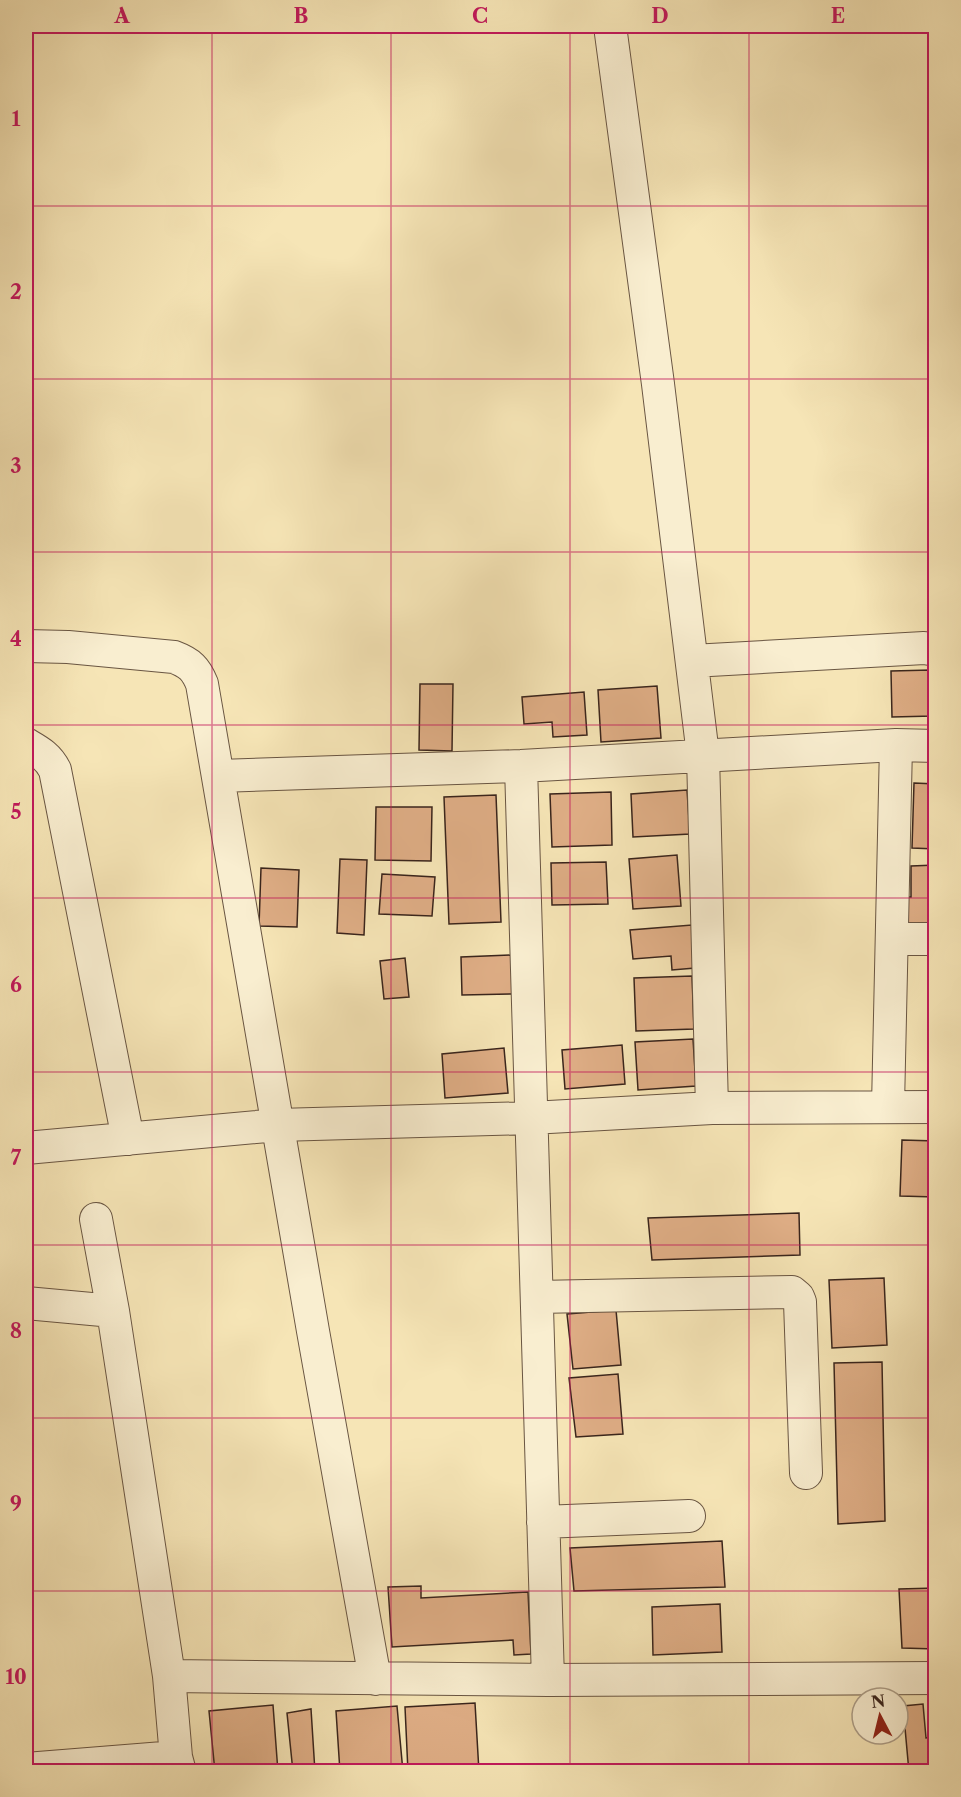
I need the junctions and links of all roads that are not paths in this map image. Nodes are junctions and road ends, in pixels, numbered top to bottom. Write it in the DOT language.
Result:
graph roads {
  1 [pos="609,26"];
  2 [pos="26,646"];
  3 [pos="936,650"];
  4 [pos="692,661"];
  5 [pos="26,744"];
  6 [pos="896,745"];
  7 [pos="936,746"];
  8 [pos="703,755"];
  9 [pos="521,766"];
  10 [pos="219,776"];
  11 [pos="892,939"];
  12 [pos="936,939"];
  13 [pos="888,1107"];
  14 [pos="936,1107"];
  15 [pos="712,1108"];
  16 [pos="531,1118"];
  17 [pos="278,1125"];
  18 [pos="128,1139"];
  19 [pos="26,1148"];
  20 [pos="96,1219"];
  21 [pos="537,1297"];
  22 [pos="26,1303"];
  23 [pos="114,1311"];
  24 [pos="806,1473"];
  25 [pos="689,1516"];
  26 [pos="543,1522"];
  27 [pos="169,1676"];
  28 [pos="936,1678"];
  29 [pos="375,1679"];
  30 [pos="548,1680"];
  31 [pos="178,1764"];
  32 [pos="26,1768"];
  1 -- 4 [label="street"];
  2 -- 10 [label="street"];
  3 -- 4 [label="street"];
  4 -- 8 [label="street"];
  5 -- 18 [label="street"];
  6 -- 7 [label="street"];
  6 -- 8 [label="street"];
  6 -- 11 [label="street"];
  8 -- 9 [label="street"];
  8 -- 15 [label="street"];
  9 -- 10 [label="street"];
  9 -- 16 [label="street"];
  10 -- 17 [label="street"];
  11 -- 12 [label="street"];
  11 -- 13 [label="street"];
  13 -- 14 [label="street"];
  13 -- 15 [label="street"];
  15 -- 16 [label="street"];
  16 -- 17 [label="street"];
  16 -- 21 [label="street"];
  17 -- 18 [label="street"];
  17 -- 29 [label="street"];
  18 -- 19 [label="street"];
  20 -- 23 [label="street"];
  21 -- 24 [label="street"];
  21 -- 26 [label="street"];
  22 -- 23 [label="street"];
  23 -- 27 [label="street"];
  25 -- 26 [label="street"];
  26 -- 30 [label="street"];
  27 -- 29 [label="street"];
  27 -- 31 [label="street"];
  28 -- 30 [label="street"];
  29 -- 30 [label="street"];
  31 -- 32 [label="street"];
}
